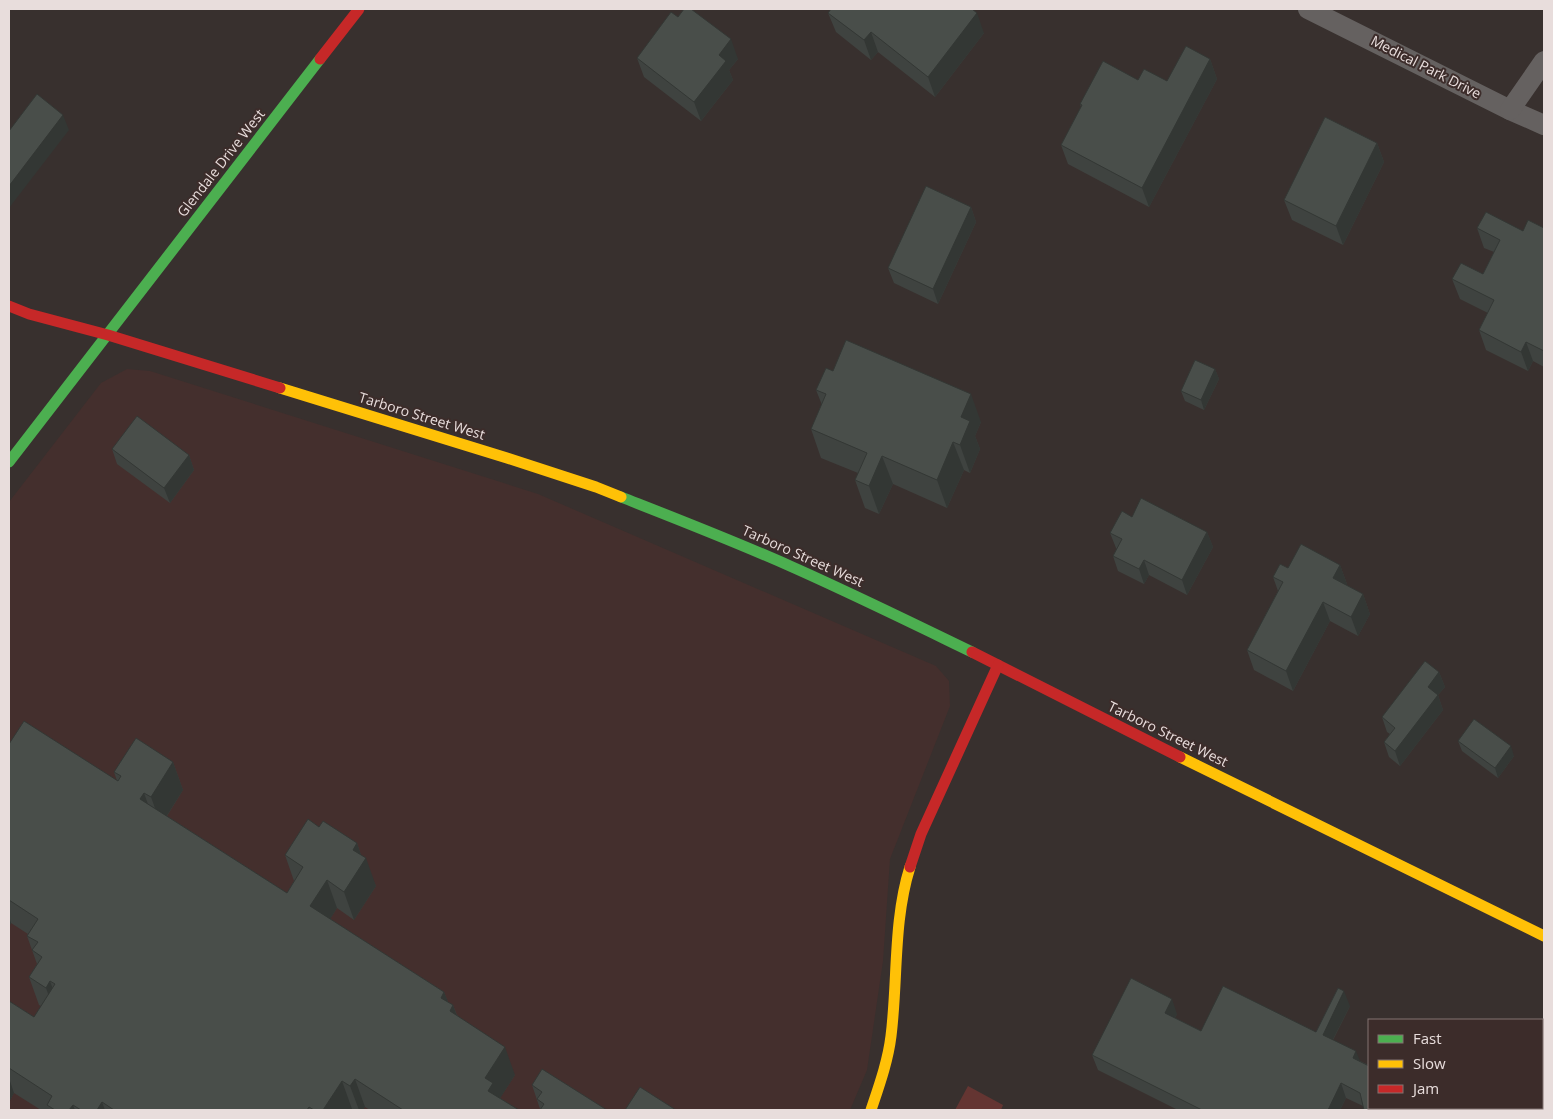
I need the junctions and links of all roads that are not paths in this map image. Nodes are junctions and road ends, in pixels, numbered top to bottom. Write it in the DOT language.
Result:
graph roads {
  1 [pos="358,9"];
  2 [pos="1308,9"];
  3 [pos="1544,61"];
  4 [pos="1510,110"];
  5 [pos="1544,125"];
  6 [pos="9,306"];
  7 [pos="108,335"];
  8 [pos="9,462"];
  9 [pos="998,665"];
  10 [pos="1544,936"];
  11 [pos="872,1110"];
  1 -- 7 [label="main road, Glendale Drive West"];
  2 -- 4 [label="street, Medical Park Drive"];
  3 -- 4 [label="street"];
  4 -- 5 [label="street, Medical Park Drive"];
  6 -- 7 [label="main road, Tarboro Street West"];
  7 -- 8 [label="main road, Glendale Drive West"];
  7 -- 9 [label="main road, Tarboro Street West"];
  9 -- 10 [label="main road, Tarboro Street West"];
  9 -- 11 [label="main road"];
}
